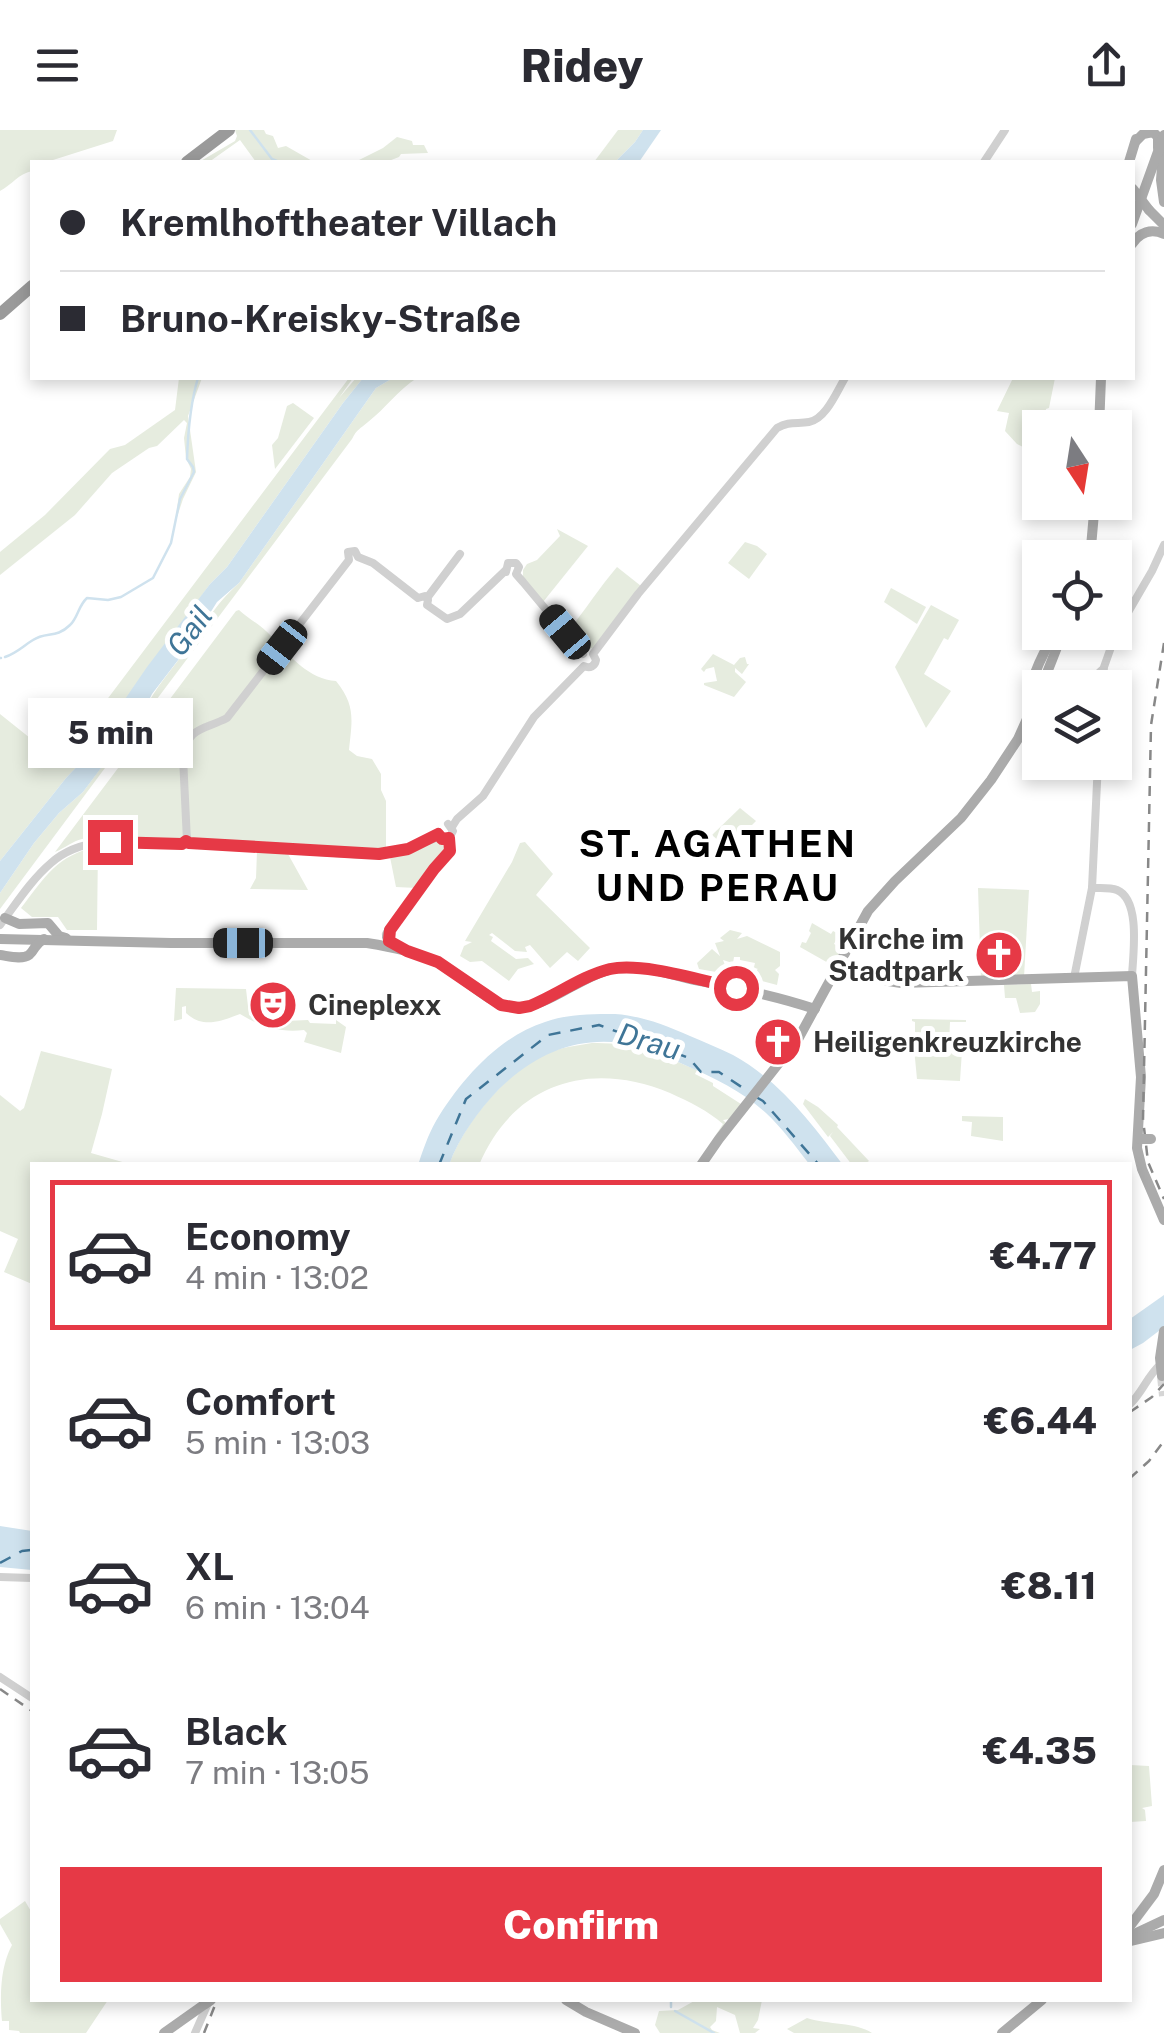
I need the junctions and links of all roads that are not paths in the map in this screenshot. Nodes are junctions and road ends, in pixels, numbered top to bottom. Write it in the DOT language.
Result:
graph roads {
  1 [pos="1005,130"];
  2 [pos="1142,130"];
  3 [pos="225,131"];
  4 [pos="1164,135"];
  5 [pos="1136,142"];
  6 [pos="1164,150"];
  7 [pos="180,160"];
  8 [pos="189,160"];
  9 [pos="985,160"];
  10 [pos="1130,160"];
  11 [pos="1155,164"];
  12 [pos="1135,191"];
  13 [pos="1164,202"];
  14 [pos="1135,216"];
  15 [pos="1164,225"];
  16 [pos="1164,234"];
  17 [pos="1135,240"];
  18 [pos="30,284"];
  19 [pos="0,310"];
  20 [pos="844,380"];
  21 [pos="1100,380"];
  22 [pos="1099,410"];
  23 [pos="1164,545"];
  24 [pos="460,554"];
  25 [pos="424,600"];
  26 [pos="588,654"];
  27 [pos="1101,670"];
  28 [pos="1022,736"];
  29 [pos="1097,780"];
  30 [pos="450,826"];
  31 [pos="443,837"];
  32 [pos="188,842"];
  33 [pos="1092,884"];
  34 [pos="3,922"];
  35 [pos="52,927"];
  36 [pos="390,930"];
  37 [pos="4,939"];
  38 [pos="44,939"];
  39 [pos="79,940"];
  40 [pos="377,944"];
  41 [pos="32,950"];
  42 [pos="407,951"];
  43 [pos="0,954"];
  44 [pos="837,969"];
  45 [pos="1132,976"];
  46 [pos="1074,978"];
  47 [pos="815,1009"];
  48 [pos="1164,1138"];
  49 [pos="1142,1139"];
  50 [pos="703,1162"];
  51 [pos="1164,1220"];
  52 [pos="1164,1331"];
  53 [pos="1161,1370"];
  54 [pos="1132,1402"];
  55 [pos="0,1577"];
  56 [pos="30,1578"];
  57 [pos="0,1677"];
  58 [pos="30,1697"];
  59 [pos="1161,1884"];
  60 [pos="1164,1917"];
  61 [pos="1132,1924"];
  62 [pos="1164,1934"];
  63 [pos="1132,1938"];
  64 [pos="1132,1939"];
  65 [pos="207,2002"];
  66 [pos="569,2002"];
  67 [pos="1040,2002"];
  68 [pos="174,2031"];
  69 [pos="195,2033"];
  70 [pos="634,2033"];
  71 [pos="1002,2033"];
  1 -- 9 [label="street"];
  2 -- 5 [label="main road"];
  3 -- 7 [label="highway"];
  3 -- 8 [label="highway"];
  4 -- 11 [label="main road"];
  5 -- 10 [label="main road"];
  5 -- 11 [label="main road"];
  6 -- 13 [label="main road"];
  11 -- 14 [label="main road"];
  12 -- 15 [label="main road, bridge"];
  16 -- 17 [label="main road"];
  18 -- 19 [label="highway"];
  20 -- 26 [label="street"];
  21 -- 22 [label="main road"];
  23 -- 27 [label="street"];
  24 -- 25 [label="street"];
  25 -- 26 [label="street"];
  25 -- 32 [label="street"];
  26 -- 30 [label="street"];
  28 -- 44 [label="main road"];
  29 -- 33 [label="street"];
  30 -- 31 [label="street"];
  30 -- 31 [label="street"];
  31 -- 32 [label="street"];
  31 -- 36 [label="street"];
  32 -- 34 [label="street"];
  33 -- 45 [label="street"];
  33 -- 46 [label="street"];
  34 -- 35 [label="main road"];
  35 -- 38 [label="main road"];
  35 -- 39 [label="main road"];
  36 -- 40 [label="street"];
  36 -- 42 [label="main road"];
  37 -- 38 [label="main road"];
  37 -- 41 [label="main road"];
  38 -- 39 [label="main road"];
  38 -- 41 [label="main road"];
  39 -- 40 [label="main road"];
  40 -- 42 [label="main road"];
  41 -- 43 [label="main road"];
  42 -- 47 [label="main road"];
  44 -- 46 [label="main road"];
  44 -- 47 [label="main road"];
  45 -- 46 [label="main road"];
  45 -- 49 [label="main road"];
  47 -- 50 [label="main road"];
  48 -- 49 [label="main road"];
  49 -- 51 [label="main road"];
  52 -- 53 [label="main road"];
  53 -- 54 [label="street"];
  55 -- 56 [label="street"];
  57 -- 58 [label="street"];
  59 -- 60 [label="main road"];
  59 -- 61 [label="main road"];
  60 -- 63 [label="main road"];
  62 -- 64 [label="main road"];
  65 -- 68 [label="main road"];
  65 -- 69 [label="street"];
  66 -- 70 [label="main road"];
  67 -- 71 [label="main road"];
}
